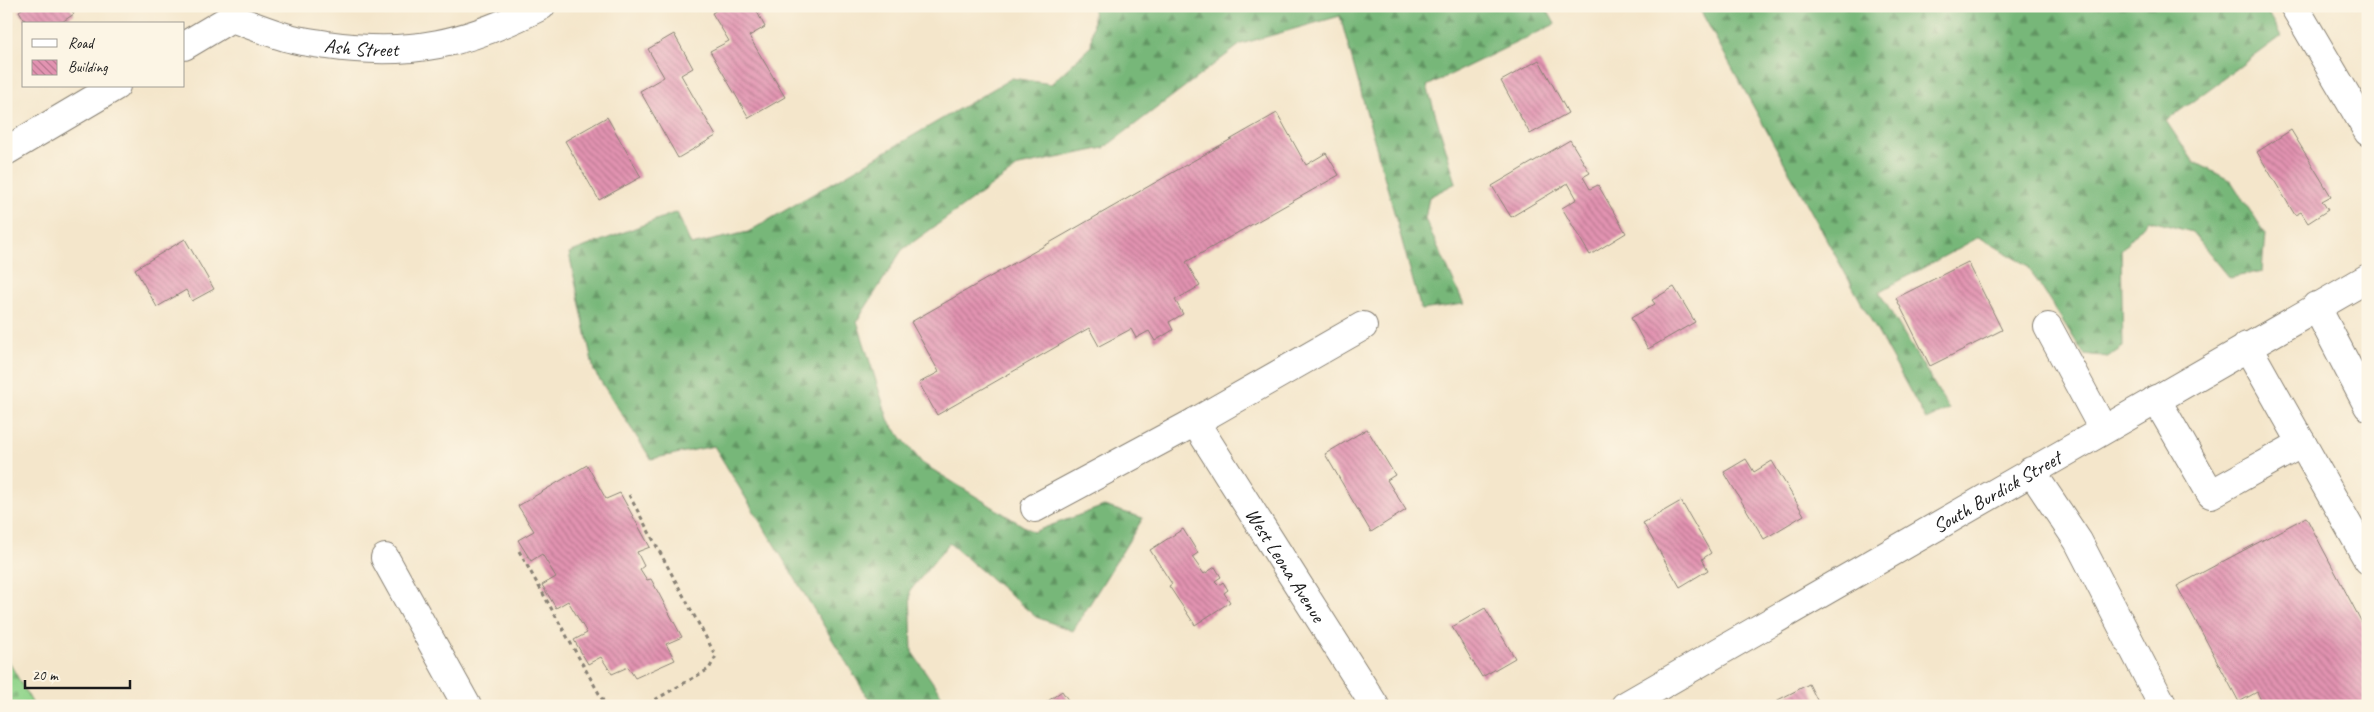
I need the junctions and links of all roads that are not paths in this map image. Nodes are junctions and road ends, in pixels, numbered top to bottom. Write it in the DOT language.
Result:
graph roads {
  1 [pos="541,6"];
  2 [pos="2294,6"];
  3 [pos="220,12"];
  4 [pos="185,45"];
  5 [pos="113,88"];
  6 [pos="2360,105"];
  7 [pos="2368,132"];
  8 [pos="6,151"];
  9 [pos="2368,278"];
  10 [pos="2316,306"];
  11 [pos="1363,326"];
  12 [pos="2048,327"];
  13 [pos="2247,346"];
  14 [pos="2156,399"];
  15 [pos="2368,406"];
  16 [pos="1196,422"];
  17 [pos="2103,429"];
  18 [pos="2302,443"];
  19 [pos="2031,472"];
  20 [pos="1035,508"];
  21 [pos="385,558"];
  22 [pos="2368,560"];
  23 [pos="467,706"];
  24 [pos="1375,706"];
  25 [pos="1625,706"];
  26 [pos="2163,706"];
  1 -- 3 [label="street, Ash Street"];
  2 -- 6 [label="street"];
  3 -- 4 [label="street, Ash Street"];
  5 -- 8 [label="street"];
  6 -- 7 [label="street"];
  9 -- 10 [label="street, South Burdick Street"];
  10 -- 13 [label="street, South Burdick Street"];
  10 -- 15 [label="street"];
  11 -- 16 [label="street"];
  12 -- 17 [label="street"];
  13 -- 14 [label="street, South Burdick Street"];
  13 -- 18 [label="street"];
  14 -- 17 [label="street, South Burdick Street"];
  14 -- 18 [label="street"];
  16 -- 20 [label="street"];
  16 -- 24 [label="street, West Leona Avenue"];
  17 -- 19 [label="street, South Burdick Street"];
  18 -- 22 [label="street"];
  19 -- 25 [label="street, South Burdick Street"];
  19 -- 26 [label="street"];
  21 -- 23 [label="street"];
}
